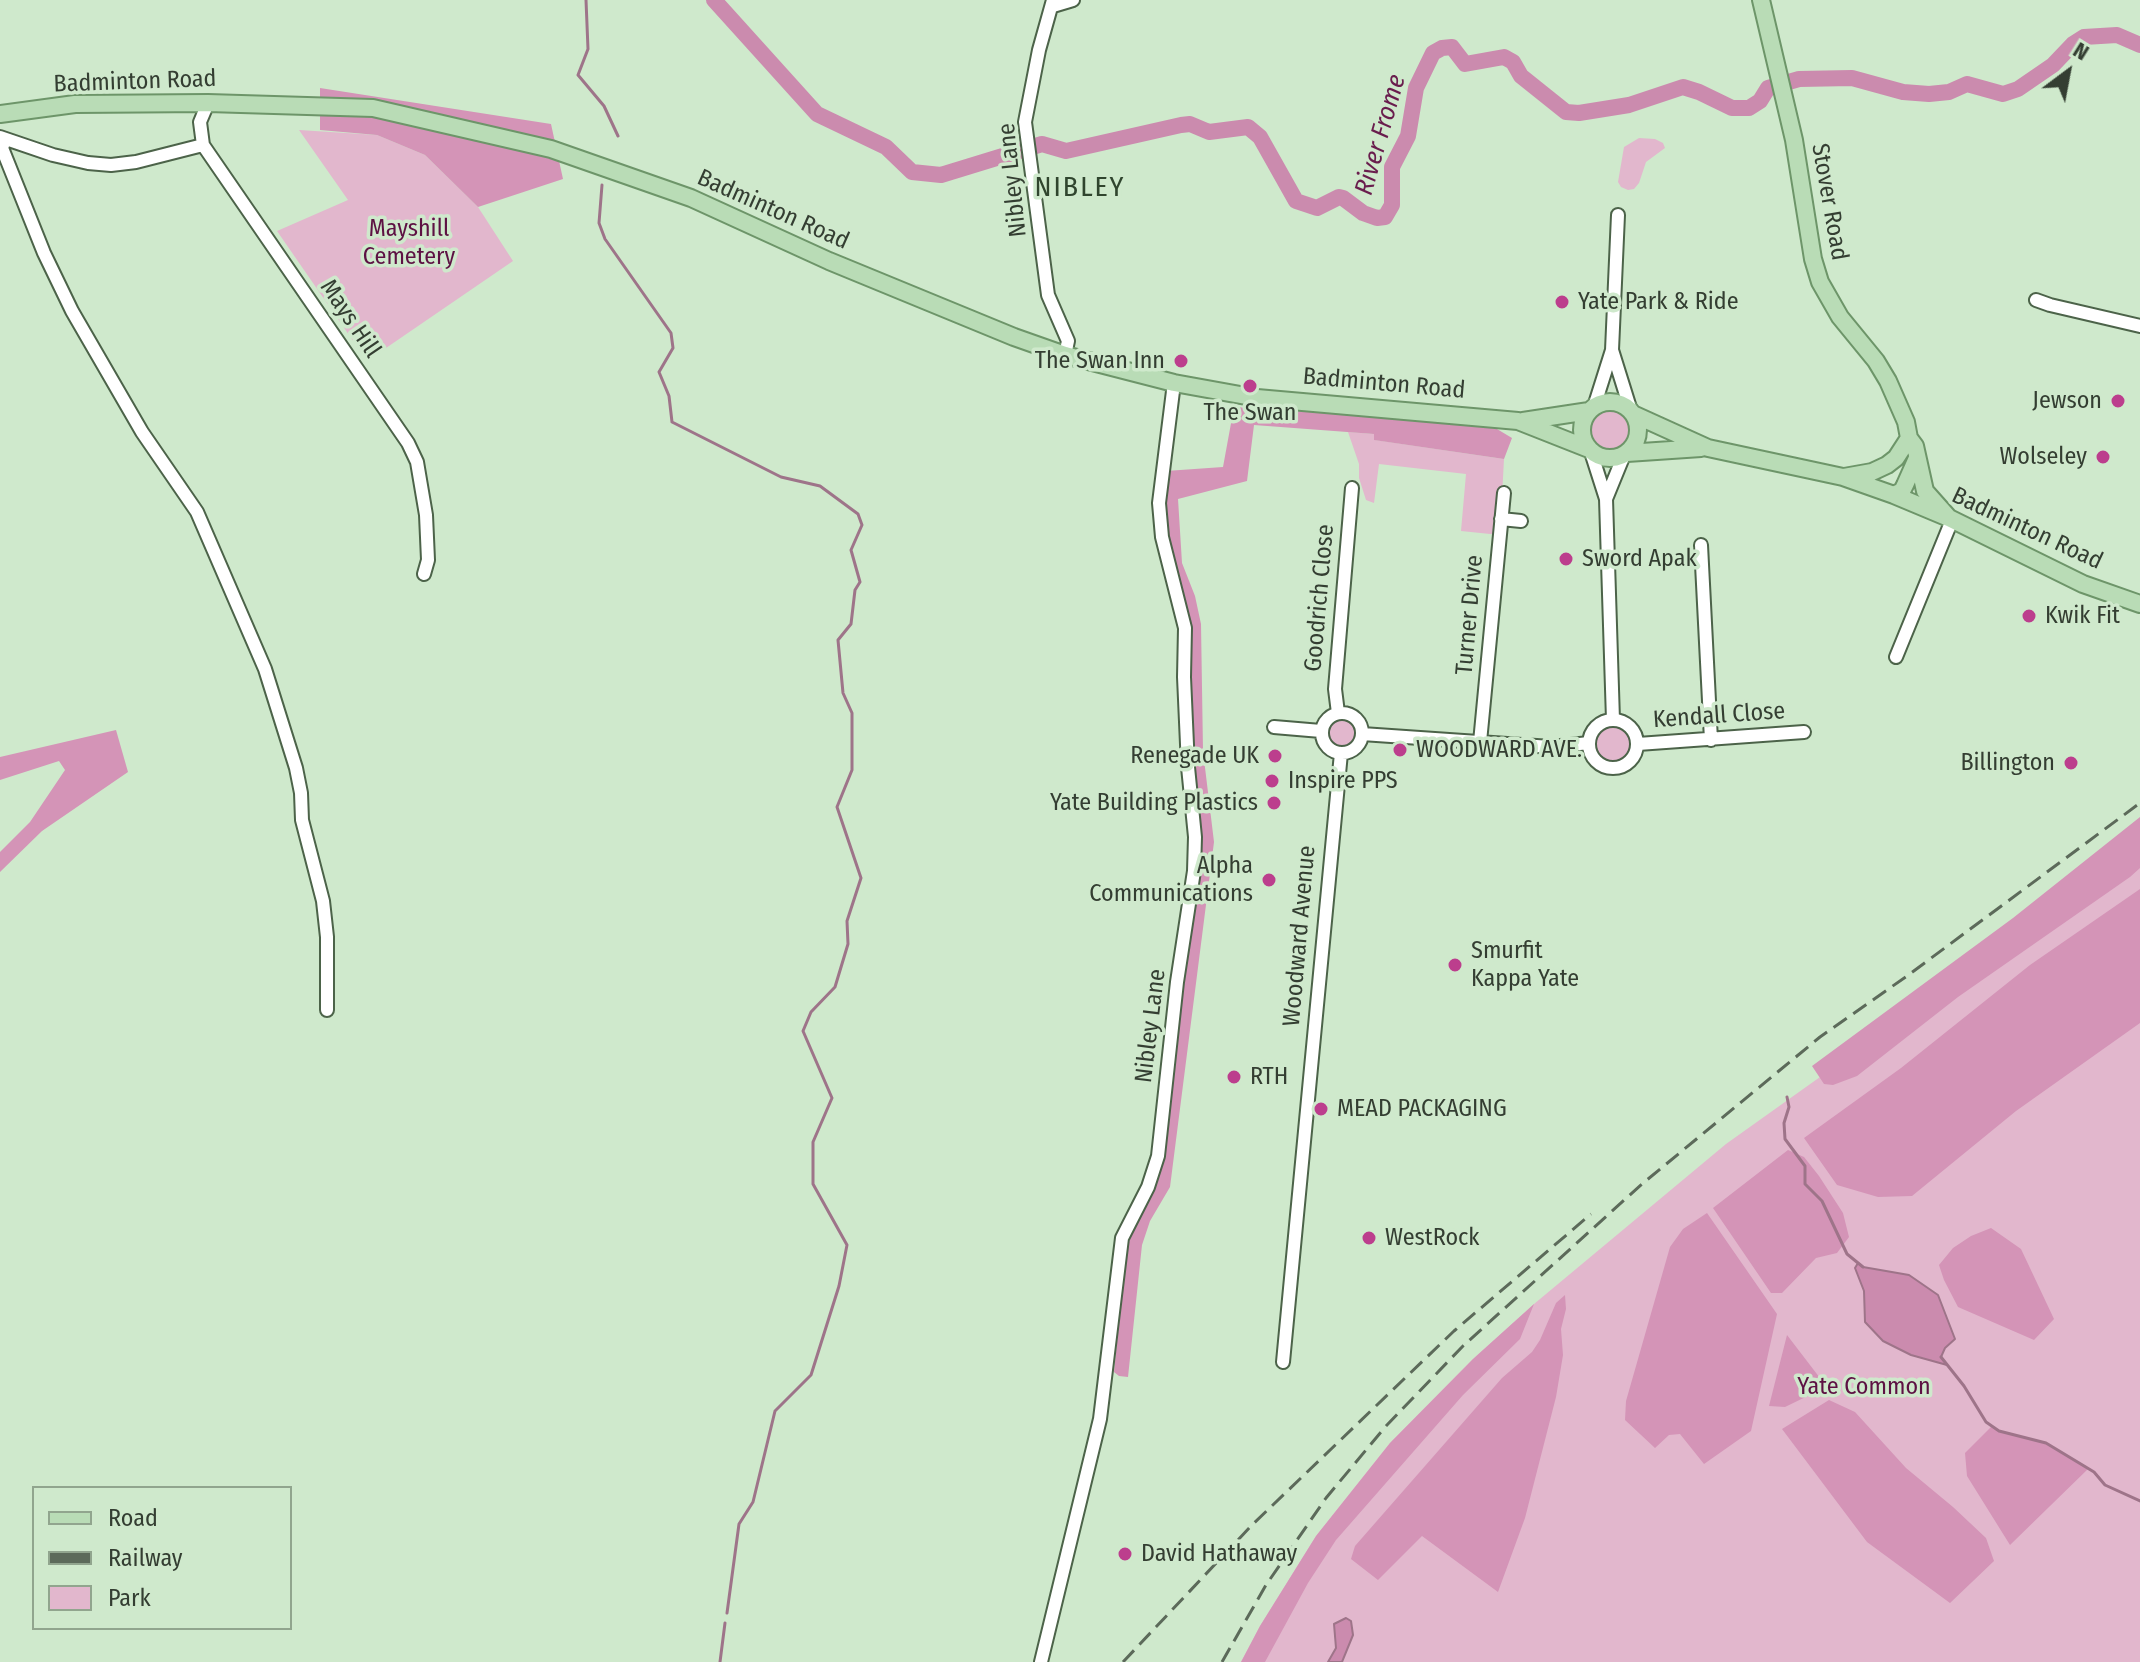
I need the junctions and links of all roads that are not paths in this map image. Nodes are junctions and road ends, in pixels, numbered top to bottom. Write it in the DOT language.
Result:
graph roads {
  1 [pos="1073,0"];
  2 [pos="1761,0"];
  3 [pos="1053,3"];
  4 [pos="208,103"];
  5 [pos="0,114"];
  6 [pos="2,138"];
  7 [pos="203,145"];
  8 [pos="1618,215"];
  9 [pos="2036,300"];
  10 [pos="2140,326"];
  11 [pos="1612,350"];
  12 [pos="1065,355"];
  13 [pos="1174,383"];
  14 [pos="1591,409"];
  15 [pos="1632,413"];
  16 [pos="1518,421"];
  17 [pos="1909,438"];
  18 [pos="1708,448"];
  19 [pos="1590,450"];
  20 [pos="1625,454"];
  21 [pos="1918,456"];
  22 [pos="1896,458"];
  23 [pos="1843,477"];
  24 [pos="1352,488"];
  25 [pos="1504,493"];
  26 [pos="1894,495"];
  27 [pos="1606,499"];
  28 [pos="1501,519"];
  29 [pos="1950,519"];
  30 [pos="1521,521"];
  31 [pos="1701,545"];
  32 [pos="424,574"];
  33 [pos="2140,604"];
  34 [pos="1896,657"];
  35 [pos="1338,713"];
  36 [pos="1613,720"];
  37 [pos="1274,727"];
  38 [pos="1321,731"];
  39 [pos="1804,732"];
  40 [pos="1362,734"];
  41 [pos="1711,740"];
  42 [pos="1480,742"];
  43 [pos="1589,743"];
  44 [pos="1638,744"];
  45 [pos="1341,753"];
  46 [pos="327,1010"];
  47 [pos="1283,1362"];
  48 [pos="1041,1662"];
  1 -- 3 [label="street"];
  2 -- 17 [label="main road, Stover Road"];
  3 -- 12 [label="street, Nibley Lane"];
  4 -- 5 [label="main road, Badminton Road"];
  4 -- 7 [label="street"];
  4 -- 12 [label="main road, Badminton Road"];
  6 -- 7 [label="street"];
  6 -- 46 [label="street"];
  7 -- 32 [label="street, Mays Hill"];
  8 -- 11 [label="street"];
  9 -- 10 [label="street"];
  11 -- 14 [label="street"];
  11 -- 15 [label="street"];
  12 -- 13 [label="main road, Badminton Road"];
  13 -- 16 [label="main road, Badminton Road"];
  13 -- 48 [label="street, Nibley Lane"];
  14 -- 15 [label="main road"];
  14 -- 16 [label="main road, Badminton Road"];
  14 -- 19 [label="main road"];
  15 -- 18 [label="main road, Badminton Road"];
  15 -- 20 [label="main road"];
  16 -- 19 [label="main road, Badminton Road"];
  17 -- 21 [label="main road, Stover Road"];
  17 -- 22 [label="main road"];
  18 -- 20 [label="main road, Badminton Road"];
  18 -- 23 [label="main road, Badminton Road"];
  19 -- 20 [label="main road"];
  19 -- 27 [label="street"];
  20 -- 27 [label="street"];
  21 -- 26 [label="main road"];
  21 -- 29 [label="main road, Stover Road"];
  22 -- 23 [label="main road"];
  22 -- 26 [label="main road"];
  23 -- 26 [label="main road, Badminton Road"];
  24 -- 35 [label="street, Goodrich Close"];
  25 -- 28 [label="street, Turner Drive"];
  26 -- 29 [label="main road, Badminton Road"];
  27 -- 36 [label="street"];
  28 -- 30 [label="street"];
  28 -- 42 [label="street, Turner Drive"];
  29 -- 33 [label="main road, Badminton Road"];
  29 -- 34 [label="street"];
  31 -- 41 [label="street"];
  35 -- 38 [label="street"];
  35 -- 40 [label="street"];
  36 -- 43 [label="street"];
  36 -- 44 [label="street"];
  37 -- 38 [label="street"];
  38 -- 45 [label="street"];
  39 -- 41 [label="street, Kendall Close"];
  40 -- 42 [label="street"];
  40 -- 45 [label="street"];
  41 -- 44 [label="street, Kendall Close"];
  42 -- 43 [label="street"];
  43 -- 44 [label="street"];
  45 -- 47 [label="street, Woodward Avenue"];
}
